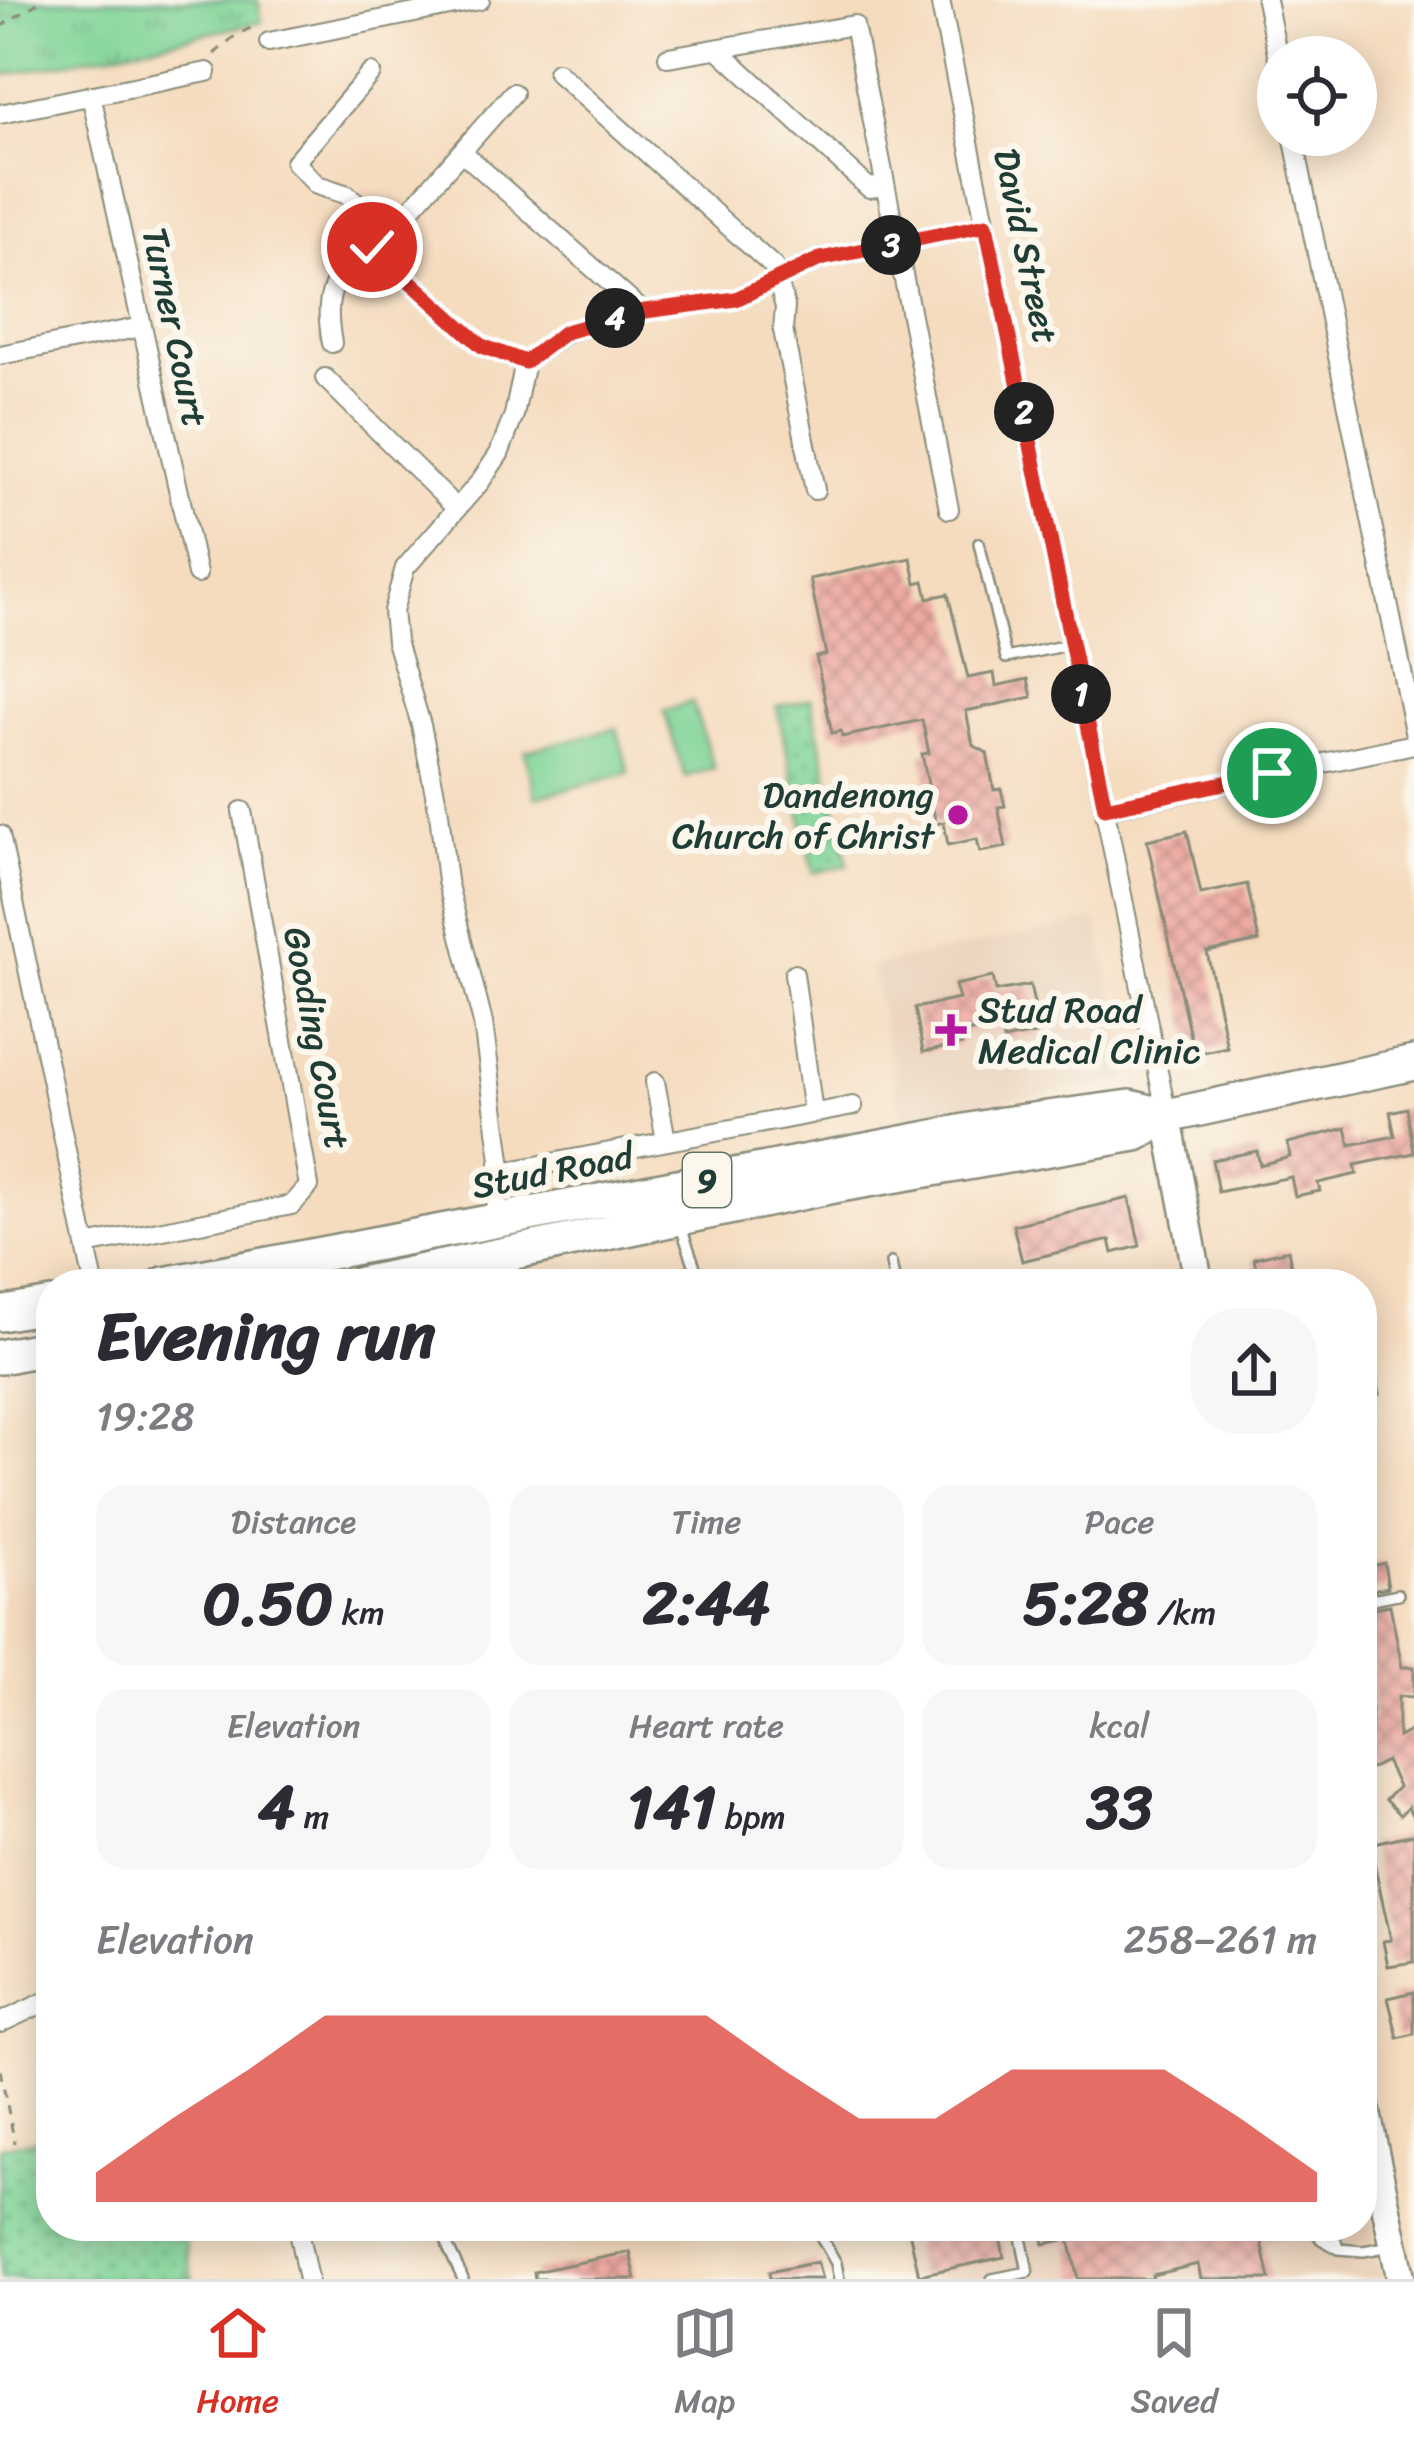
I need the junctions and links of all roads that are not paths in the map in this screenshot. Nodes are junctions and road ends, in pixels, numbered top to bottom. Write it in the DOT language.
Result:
graph roads {
  1 [pos="480,0"];
  2 [pos="940,0"];
  3 [pos="1266,0"];
  4 [pos="266,34"];
  5 [pos="1273,36"];
  6 [pos="719,50"];
  7 [pos="668,57"];
  8 [pos="207,72"];
  9 [pos="557,72"];
  10 [pos="371,73"];
  11 [pos="513,93"];
  12 [pos="91,95"];
  13 [pos="0,115"];
  14 [pos="462,152"];
  15 [pos="1298,156"];
  16 [pos="885,186"];
  17 [pos="986,225"];
  18 [pos="389,230"];
  19 [pos="896,244"];
  20 [pos="372,247"];
  21 [pos="778,279"];
  22 [pos="642,311"];
  23 [pos="142,327"];
  24 [pos="332,343"];
  25 [pos="0,356"];
  26 [pos="525,362"];
  27 [pos="325,378"];
  28 [pos="815,490"];
  29 [pos="456,508"];
  30 [pos="949,509"];
  31 [pos="979,543"];
  32 [pos="197,574"];
  33 [pos="1072,644"];
  34 [pos="1414,731"];
  35 [pos="1414,744"];
  36 [pos="1105,808"];
  37 [pos="242,811"];
  38 [pos="0,835"];
  39 [pos="794,974"];
  40 [pos="1414,1064"];
  41 [pos="655,1082"];
  42 [pos="853,1106"];
  43 [pos="813,1114"];
  44 [pos="1167,1116"];
  45 [pos="666,1140"];
  46 [pos="499,1173"];
  47 [pos="676,1207"];
  48 [pos="511,1218"];
  49 [pos="86,1245"];
  50 [pos="891,1263"];
  51 [pos="91,1269"];
  52 [pos="243,1269"];
  53 [pos="422,1269"];
  54 [pos="695,1269"];
  55 [pos="892,1269"];
  56 [pos="1195,1269"];
  57 [pos="36,1308"];
  58 [pos="0,1314"];
  59 [pos="36,1350"];
  60 [pos="0,1357"];
  61 [pos="1398,1594"];
  62 [pos="1377,1598"];
  63 [pos="36,2005"];
  64 [pos="1,2018"];
  65 [pos="1377,2164"];
  66 [pos="300,2241"];
  67 [pos="447,2241"];
  68 [pos="824,2241"];
  69 [pos="1022,2241"];
  70 [pos="1324,2241"];
  71 [pos="1336,2241"];
  72 [pos="1394,2246"];
  73 [pos="1338,2249"];
  74 [pos="308,2279"];
  75 [pos="463,2279"];
  76 [pos="839,2279"];
  77 [pos="992,2279"];
  78 [pos="1401,2279"];
  1 -- 4 [label="street"];
  2 -- 17 [label="street, David Street"];
  3 -- 5 [label="street"];
  6 -- 7 [label="street"];
  6 -- 16 [label="street"];
  6 -- 16 [label="street"];
  8 -- 12 [label="street"];
  9 -- 21 [label="street"];
  10 -- 18 [label="street"];
  11 -- 14 [label="street"];
  12 -- 13 [label="street"];
  12 -- 23 [label="street, Turner Court"];
  14 -- 18 [label="street"];
  14 -- 22 [label="street"];
  15 -- 34 [label="street"];
  16 -- 19 [label="street"];
  17 -- 19 [label="street"];
  17 -- 33 [label="street, David Street"];
  18 -- 20 [label="street"];
  19 -- 21 [label="street"];
  19 -- 30 [label="street"];
  20 -- 24 [label="street"];
  20 -- 26 [label="street"];
  21 -- 22 [label="street"];
  21 -- 28 [label="street"];
  22 -- 26 [label="street"];
  23 -- 25 [label="street"];
  23 -- 32 [label="street, Turner Court"];
  26 -- 29 [label="street"];
  27 -- 29 [label="street"];
  29 -- 46 [label="street"];
  31 -- 33 [label="lane"];
  33 -- 36 [label="street, David Street"];
  35 -- 36 [label="street"];
  36 -- 44 [label="street, David Street"];
  37 -- 49 [label="street, Gooding Court"];
  38 -- 49 [label="street"];
  39 -- 43 [label="street"];
  40 -- 44 [label="highway, Stud Road / 9"];
  41 -- 45 [label="street"];
  42 -- 43 [label="street"];
  43 -- 45 [label="street"];
  44 -- 47 [label="highway, Stud Road / 9"];
  44 -- 48 [label="highway, Stud Road / 9"];
  44 -- 56 [label="main road, David Street"];
  45 -- 46 [label="street"];
  46 -- 48 [label="street"];
  47 -- 48 [label="lane"];
  47 -- 53 [label="highway, Stud Road / 9"];
  47 -- 54 [label="lane"];
  48 -- 52 [label="highway, Stud Road / 9"];
  49 -- 51 [label="street"];
  50 -- 55 [label="lane"];
  57 -- 58 [label="highway"];
  59 -- 60 [label="highway"];
  61 -- 62 [label="lane"];
  63 -- 64 [label="street"];
  65 -- 72 [label="main road"];
  66 -- 74 [label="street"];
  67 -- 75 [label="lane"];
  68 -- 76 [label="lane"];
  69 -- 77 [label="lane"];
  70 -- 73 [label="lane"];
  71 -- 73 [label="lane"];
  72 -- 73 [label="lane"];
  72 -- 78 [label="main road"];
}
